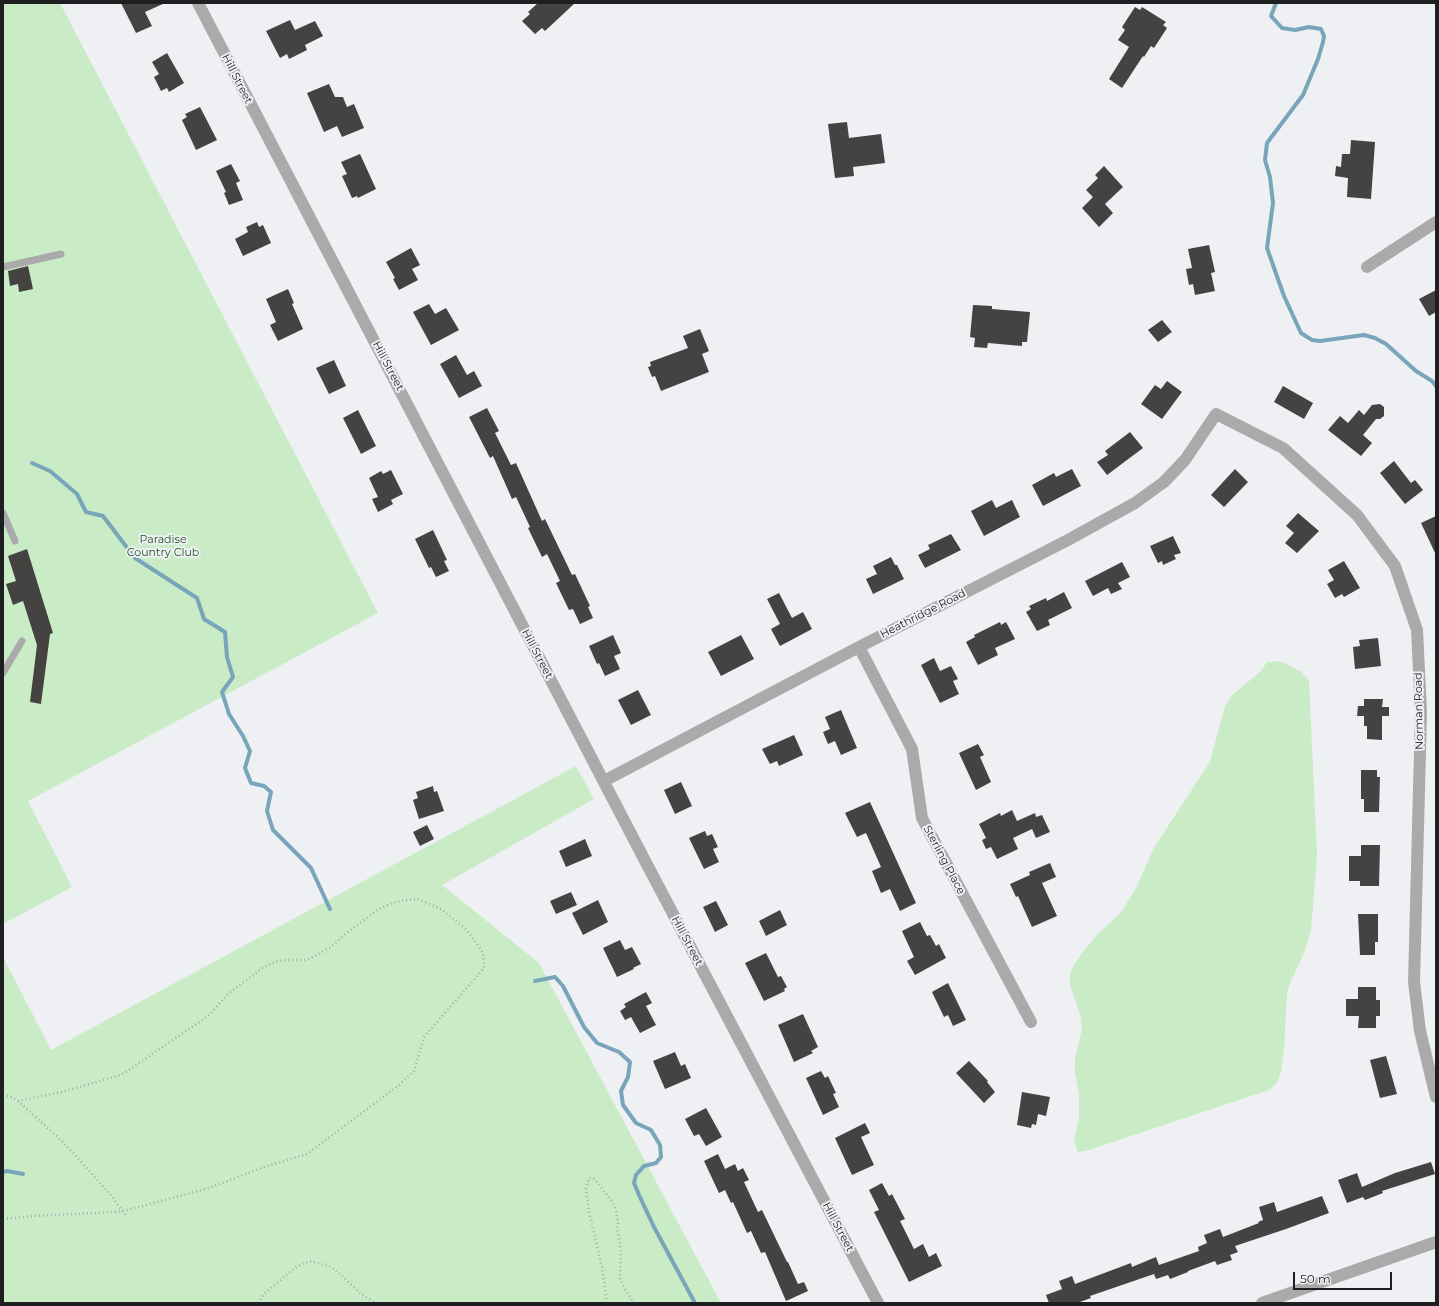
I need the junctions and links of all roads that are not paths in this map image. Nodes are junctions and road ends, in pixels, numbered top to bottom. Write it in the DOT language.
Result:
graph roads {
  1 [pos="198,3"];
  2 [pos="1436,222"];
  3 [pos="61,254"];
  4 [pos="3,267"];
  5 [pos="1367,267"];
  6 [pos="1216,414"];
  7 [pos="3,513"];
  8 [pos="15,541"];
  9 [pos="22,642"];
  10 [pos="859,647"];
  11 [pos="3,673"];
  12 [pos="604,782"];
  13 [pos="1031,1022"];
  14 [pos="1436,1097"];
  15 [pos="1436,1242"];
  16 [pos="878,1303"];
  17 [pos="1262,1303"];
  1 -- 12 [label="street, Hill Street"];
  2 -- 5 [label="street"];
  3 -- 4 [label="lane"];
  6 -- 10 [label="street, Heathridge Road"];
  6 -- 14 [label="street, Norman Road"];
  7 -- 8 [label="lane"];
  9 -- 11 [label="lane"];
  10 -- 12 [label="street, Heathridge Road"];
  10 -- 13 [label="street, Sterling Place"];
  12 -- 16 [label="street, Hill Street"];
  15 -- 17 [label="street"];
}
